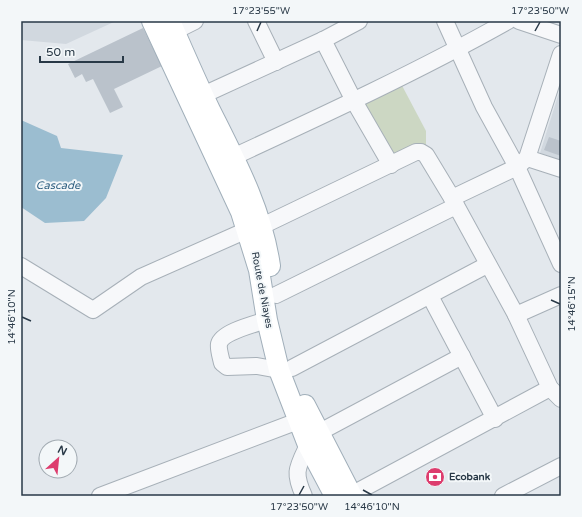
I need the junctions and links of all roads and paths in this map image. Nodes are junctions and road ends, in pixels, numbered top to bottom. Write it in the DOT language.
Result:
graph roads {
  1 [pos="152,21"];
  2 [pos="195,21"];
  3 [pos="256,21"];
  4 [pos="359,21"];
  5 [pos="445,21"];
  6 [pos="508,21"];
  7 [pos="519,21"];
  8 [pos="172,26"];
  9 [pos="561,35"];
  10 [pos="323,40"];
  11 [pos="459,49"];
  12 [pos="561,54"];
  13 [pos="276,62"];
  14 [pos="203,95"];
  15 [pos="354,101"];
  16 [pos="233,157"];
  17 [pos="522,163"];
  18 [pos="391,165"];
  19 [pos="561,169"];
  20 [pos="454,202"];
  21 [pos="255,228"];
  22 [pos="554,236"];
  23 [pos="561,264"];
  24 [pos="487,265"];
  25 [pos="21,266"];
  26 [pos="276,295"];
  27 [pos="561,295"];
  28 [pos="430,296"];
  29 [pos="516,315"];
  30 [pos="267,320"];
  31 [pos="462,356"];
  32 [pos="286,369"];
  33 [pos="556,393"];
  34 [pos="495,419"];
  35 [pos="298,421"];
  36 [pos="313,439"];
  37 [pos="561,466"];
  38 [pos="100,496"];
  39 [pos="304,496"];
  40 [pos="346,496"];
  41 [pos="503,496"];
  1 -- 21 [label="main road, Route de Niayes"];
  2 -- 8 [label="street"];
  3 -- 13 [label="street"];
  4 -- 10 [label="street"];
  5 -- 11 [label="street"];
  6 -- 11 [label="street"];
  7 -- 9 [label="street"];
  8 -- 14 [label="main road, Route de Niayes"];
  10 -- 13 [label="street"];
  10 -- 15 [label="street"];
  11 -- 15 [label="street"];
  11 -- 17 [label="street"];
  12 -- 17 [label="street"];
  13 -- 14 [label="street"];
  14 -- 16 [label="main road, Route de Niayes"];
  15 -- 16 [label="street"];
  15 -- 18 [label="street"];
  16 -- 21 [label="main road, Route de Niayes"];
  17 -- 19 [label="street"];
  17 -- 20 [label="street"];
  17 -- 22 [label="street"];
  18 -- 20 [label="street"];
  18 -- 21 [label="street"];
  20 -- 24 [label="street"];
  20 -- 26 [label="street"];
  21 -- 25 [label="street"];
  21 -- 26 [label="main road, Route de Niayes"];
  21 -- 30 [label="main road, Route de Niayes"];
  22 -- 23 [label="street"];
  24 -- 28 [label="street"];
  24 -- 29 [label="street"];
  26 -- 32 [label="main road, Route de Niayes"];
  27 -- 29 [label="street"];
  28 -- 31 [label="street"];
  28 -- 32 [label="street"];
  29 -- 33 [label="street"];
  30 -- 32 [label="main road, Route de Niayes"];
  30 -- 32 [label="street"];
  31 -- 34 [label="street"];
  31 -- 36 [label="street"];
  32 -- 35 [label="main road, Route de Niayes"];
  32 -- 36 [label="main road, Route de Niayes"];
  33 -- 34 [label="street"];
  34 -- 40 [label="street"];
  35 -- 36 [label="main road, Route de Niayes"];
  35 -- 38 [label="street"];
  36 -- 39 [label="street"];
  36 -- 40 [label="main road, Route de Niayes"];
  37 -- 41 [label="street"];
}
